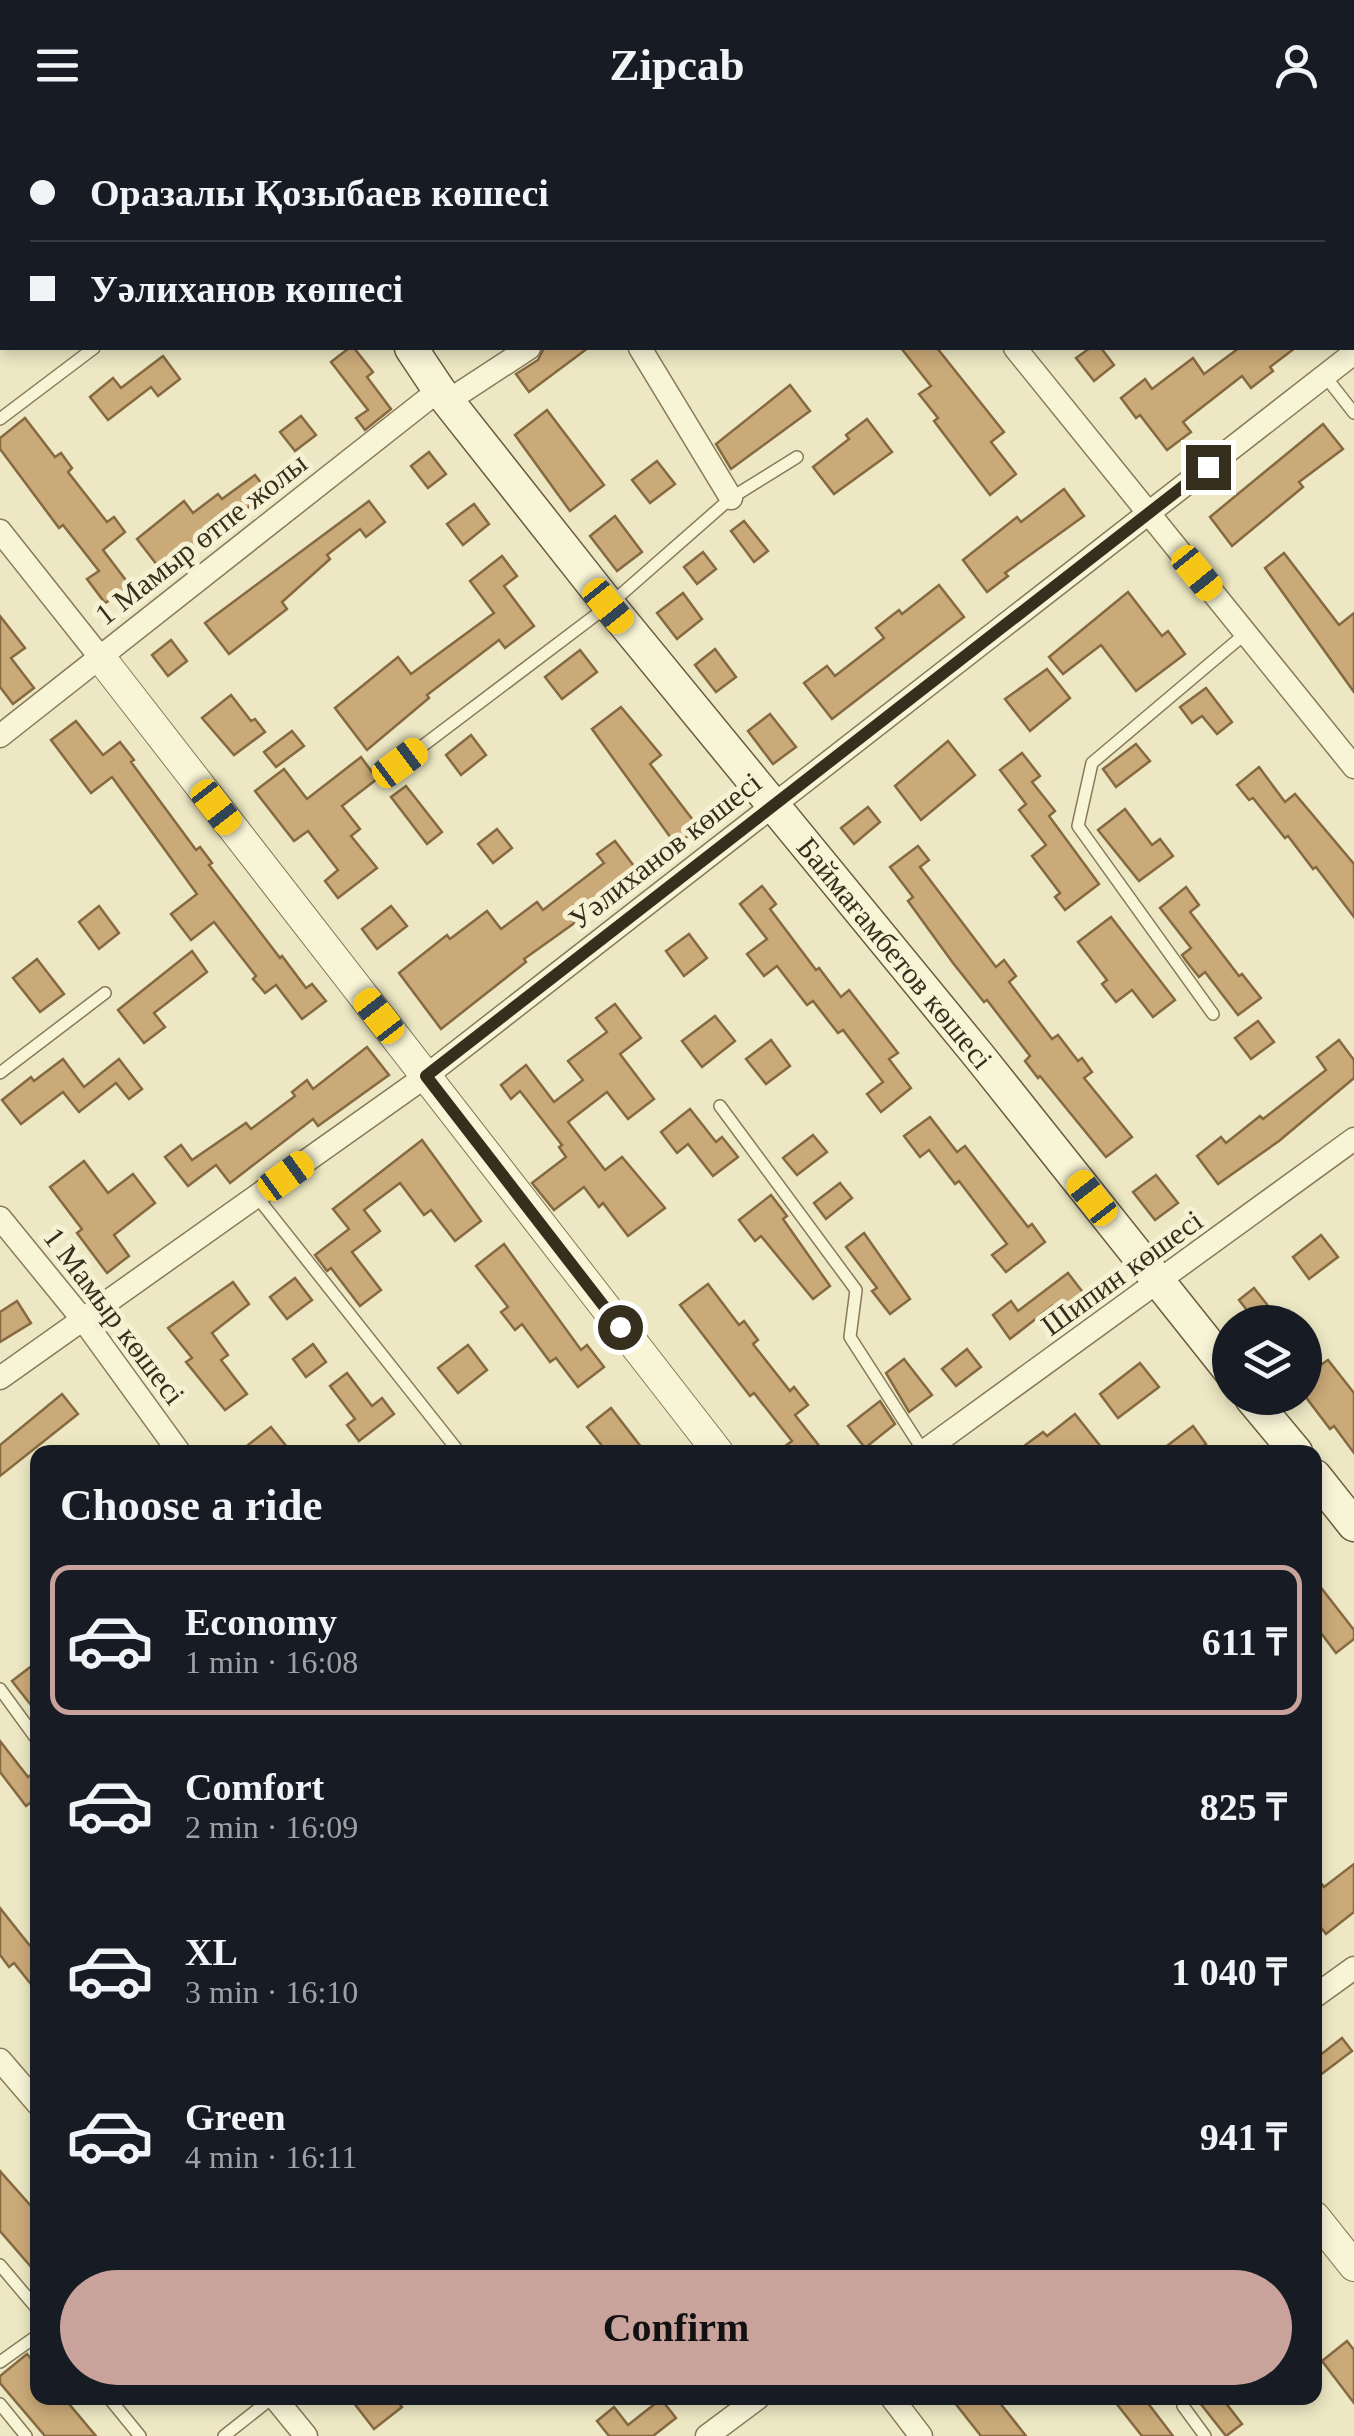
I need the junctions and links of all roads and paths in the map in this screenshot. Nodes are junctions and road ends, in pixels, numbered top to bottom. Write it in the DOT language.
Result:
graph roads {
  1 [pos="91,350"];
  2 [pos="411,350"];
  3 [pos="525,350"];
  4 [pos="641,350"];
  5 [pos="1017,350"];
  6 [pos="1354,354"];
  7 [pos="1325,376"];
  8 [pos="443,396"];
  9 [pos="1354,412"];
  10 [pos="0,420"];
  11 [pos="798,457"];
  12 [pos="730,498"];
  13 [pos="1148,513"];
  14 [pos="0,531"];
  15 [pos="608,606"];
  16 [pos="1246,633"];
  17 [pos="100,657"];
  18 [pos="0,736"];
  19 [pos="400,763"];
  20 [pos="1354,767"];
  21 [pos="770,806"];
  22 [pos="105,993"];
  23 [pos="1213,1014"];
  24 [pos="0,1073"];
  25 [pos="426,1076"];
  26 [pos="720,1106"];
  27 [pos="1354,1140"];
  28 [pos="258,1196"];
  29 [pos="0,1218"];
  30 [pos="1160,1284"];
  31 [pos="84,1320"];
  32 [pos="1212,1349"];
  33 [pos="0,1378"];
  34 [pos="1266,1415"];
  35 [pos="174,1445"];
  36 [pos="454,1445"];
  37 [pos="713,1445"];
  38 [pos="919,1445"];
  39 [pos="934,1445"];
  40 [pos="1290,1445"];
  41 [pos="1322,1485"];
  42 [pos="1354,1524"];
  43 [pos="0,1689"];
  44 [pos="30,1729"];
  45 [pos="1354,1968"];
  46 [pos="1322,1991"];
  47 [pos="0,2060"];
  48 [pos="30,2095"];
  49 [pos="1322,2226"];
  50 [pos="0,2265"];
  51 [pos="1354,2266"];
  52 [pos="30,2301"];
  53 [pos="30,2341"];
  54 [pos="0,2362"];
  55 [pos="0,2404"];
  56 [pos="115,2405"];
  57 [pos="265,2405"];
  58 [pos="280,2405"];
  59 [pos="749,2405"];
  60 [pos="898,2405"];
  61 [pos="1182,2406"];
  62 [pos="26,2436"];
  63 [pos="140,2436"];
  64 [pos="224,2436"];
  65 [pos="306,2436"];
  66 [pos="707,2436"];
  67 [pos="922,2436"];
  68 [pos="1205,2436"];
  1 -- 10 [label="lane"];
  2 -- 8 [label="main road, Баймағамбетов көшесі"];
  3 -- 8 [label="street, 1 Мамыр өтпе жолы"];
  4 -- 12 [label="street"];
  5 -- 13 [label="street"];
  6 -- 7 [label="street, Уәлиханов көшесі"];
  7 -- 9 [label="lane"];
  7 -- 13 [label="street, Уәлиханов көшесі"];
  8 -- 15 [label="main road, Баймағамбетов көшесі"];
  8 -- 17 [label="street, 1 Мамыр өтпе жолы"];
  11 -- 12 [label="lane"];
  12 -- 15 [label="lane"];
  13 -- 16 [label="street"];
  13 -- 21 [label="street, Уәлиханов көшесі"];
  14 -- 17 [label="street"];
  15 -- 19 [label="lane"];
  15 -- 21 [label="main road, Баймағамбетов көшесі"];
  16 -- 20 [label="street"];
  16 -- 23 [label="lane"];
  17 -- 18 [label="street, 1 Мамыр өтпе жолы"];
  17 -- 25 [label="street"];
  21 -- 25 [label="street, Уәлиханов көшесі"];
  21 -- 30 [label="main road, Баймағамбетов көшесі"];
  22 -- 24 [label="lane"];
  25 -- 28 [label="street, Уәлиханов көшесі"];
  25 -- 37 [label="street"];
  26 -- 38 [label="lane"];
  27 -- 30 [label="street, Шипин көшесі"];
  28 -- 31 [label="street, Уәлиханов көшесі"];
  28 -- 36 [label="lane"];
  29 -- 31 [label="street, 1 Мамыр көшесі"];
  30 -- 32 [label="main road, Баймағамбетов көшесі"];
  30 -- 39 [label="street, Шипин көшесі"];
  31 -- 33 [label="street, Уәлиханов көшесі"];
  31 -- 35 [label="street, 1 Мамыр көшесі"];
  34 -- 40 [label="main road"];
  41 -- 42 [label="main road"];
  43 -- 44 [label="lane"];
  45 -- 46 [label="street"];
  47 -- 48 [label="street"];
  49 -- 51 [label="street"];
  50 -- 52 [label="lane"];
  53 -- 54 [label="lane"];
  55 -- 62 [label="lane"];
  56 -- 63 [label="lane"];
  57 -- 64 [label="lane"];
  58 -- 65 [label="street"];
  59 -- 66 [label="street"];
  60 -- 67 [label="street"];
  61 -- 68 [label="lane"];
}
